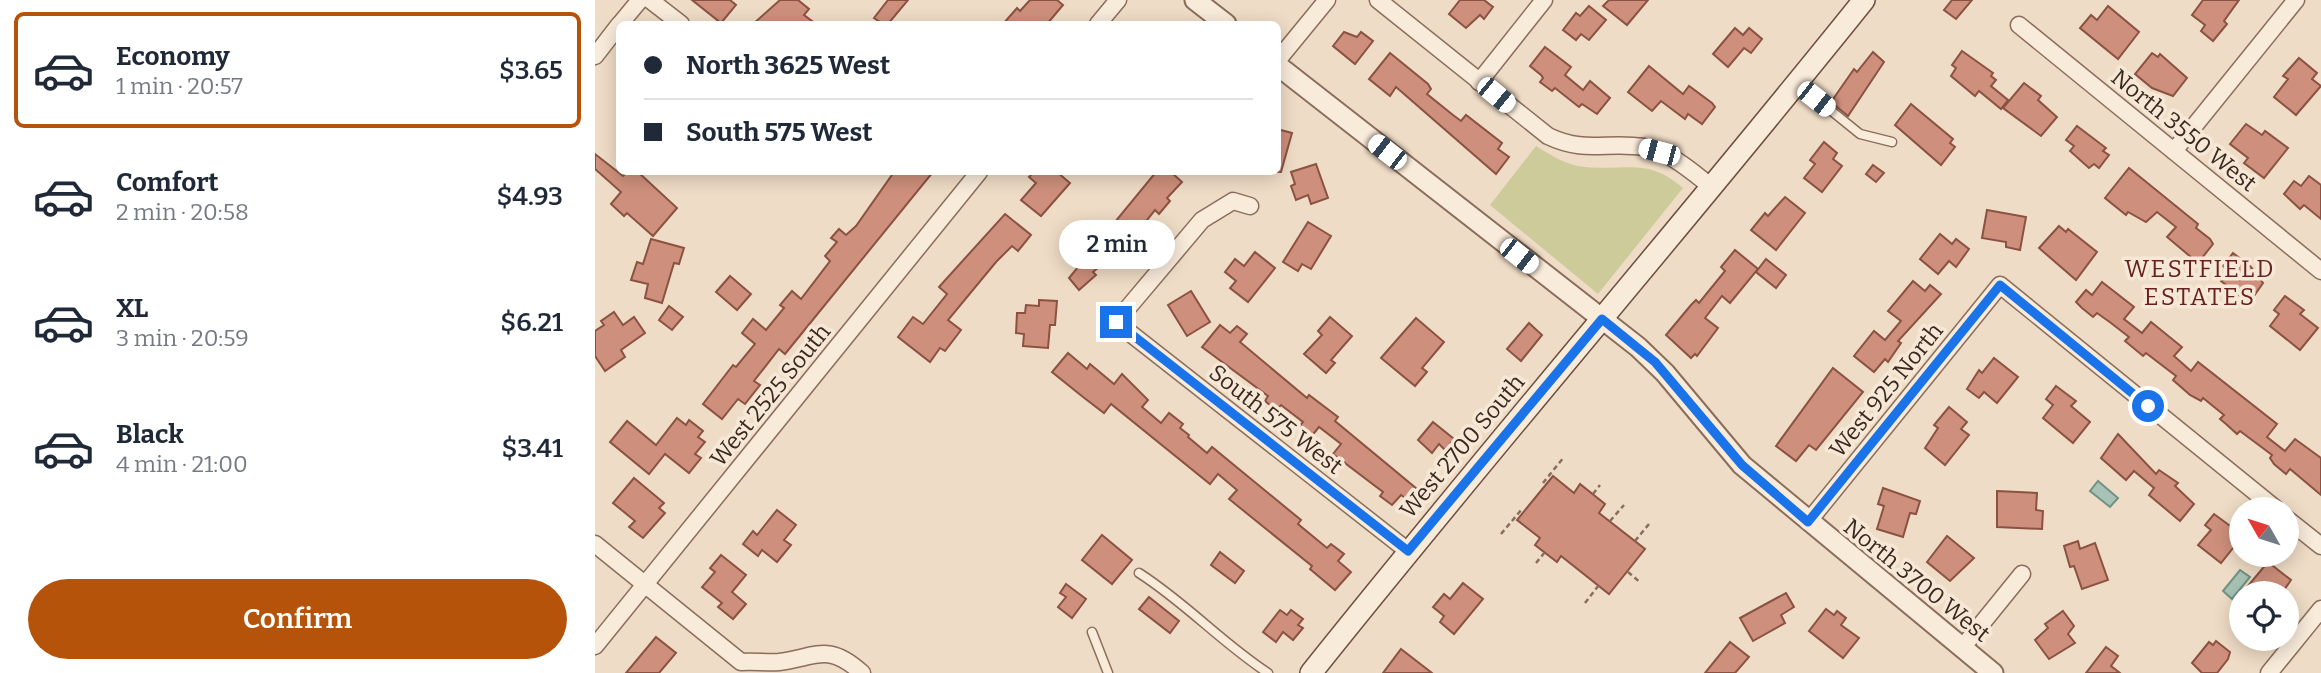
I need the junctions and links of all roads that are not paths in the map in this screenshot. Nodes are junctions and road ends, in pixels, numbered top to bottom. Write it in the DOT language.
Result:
graph roads {
  1 [pos="640,0"];
  2 [pos="650,0"];
  3 [pos="1118,0"];
  4 [pos="1195,0"];
  5 [pos="1327,0"];
  6 [pos="1378,0"];
  7 [pos="1544,0"];
  8 [pos="1864,0"];
  9 [pos="2296,0"];
  10 [pos="623,21"];
  11 [pos="677,21"];
  12 [pos="1100,21"];
  13 [pos="1222,21"];
  14 [pos="2019,25"];
  15 [pos="616,30"];
  16 [pos="595,56"];
  17 [pos="1281,58"];
  18 [pos="1281,66"];
  19 [pos="1479,82"];
  20 [pos="1797,83"];
  21 [pos="1892,142"];
  22 [pos="2174,151"];
  23 [pos="977,175"];
  24 [pos="1713,188"];
  25 [pos="1250,206"];
  26 [pos="2321,271"];
  27 [pos="1602,319"];
  28 [pos="2261,497"];
  29 [pos="1808,522"];
  30 [pos="2299,529"];
  31 [pos="595,544"];
  32 [pos="2321,546"];
  33 [pos="1408,551"];
  34 [pos="1139,573"];
  35 [pos="2022,574"];
  36 [pos="645,585"];
  37 [pos="2321,609"];
  38 [pos="1092,632"];
  39 [pos="595,646"];
  40 [pos="1962,648"];
  41 [pos="785,667"];
  42 [pos="862,673"];
  43 [pos="1108,673"];
  44 [pos="1268,673"];
  45 [pos="1311,673"];
  46 [pos="1993,673"];
  47 [pos="2269,673"];
  1 -- 10 [label="street"];
  2 -- 11 [label="street"];
  3 -- 12 [label="street"];
  4 -- 13 [label="street"];
  5 -- 17 [label="street"];
  6 -- 19 [label="street"];
  7 -- 19 [label="street"];
  8 -- 20 [label="main road, West 2700 South"];
  9 -- 22 [label="street"];
  14 -- 22 [label="street, North 3550 West"];
  15 -- 16 [label="street"];
  18 -- 27 [label="street, North 3700 West"];
  19 -- 24 [label="street"];
  20 -- 21 [label="lane"];
  20 -- 24 [label="main road, West 2700 South"];
  22 -- 26 [label="street, North 3550 West"];
  23 -- 36 [label="street, West 2525 South"];
  24 -- 27 [label="main road, West 2700 South"];
  25 -- 33 [label="street, South 575 West"];
  27 -- 29 [label="street, North 3700 West"];
  27 -- 33 [label="main road, West 2700 South"];
  28 -- 29 [label="street, West 925 North"];
  29 -- 40 [label="street, North 3700 West"];
  30 -- 32 [label="street"];
  31 -- 36 [label="street"];
  33 -- 45 [label="main road, West 2700 South"];
  34 -- 44 [label="lane"];
  35 -- 40 [label="street"];
  36 -- 39 [label="street, West 2525 South"];
  36 -- 41 [label="street"];
  37 -- 47 [label="street"];
  38 -- 43 [label="lane"];
  40 -- 46 [label="street, North 3700 West"];
  41 -- 42 [label="street"];
}
